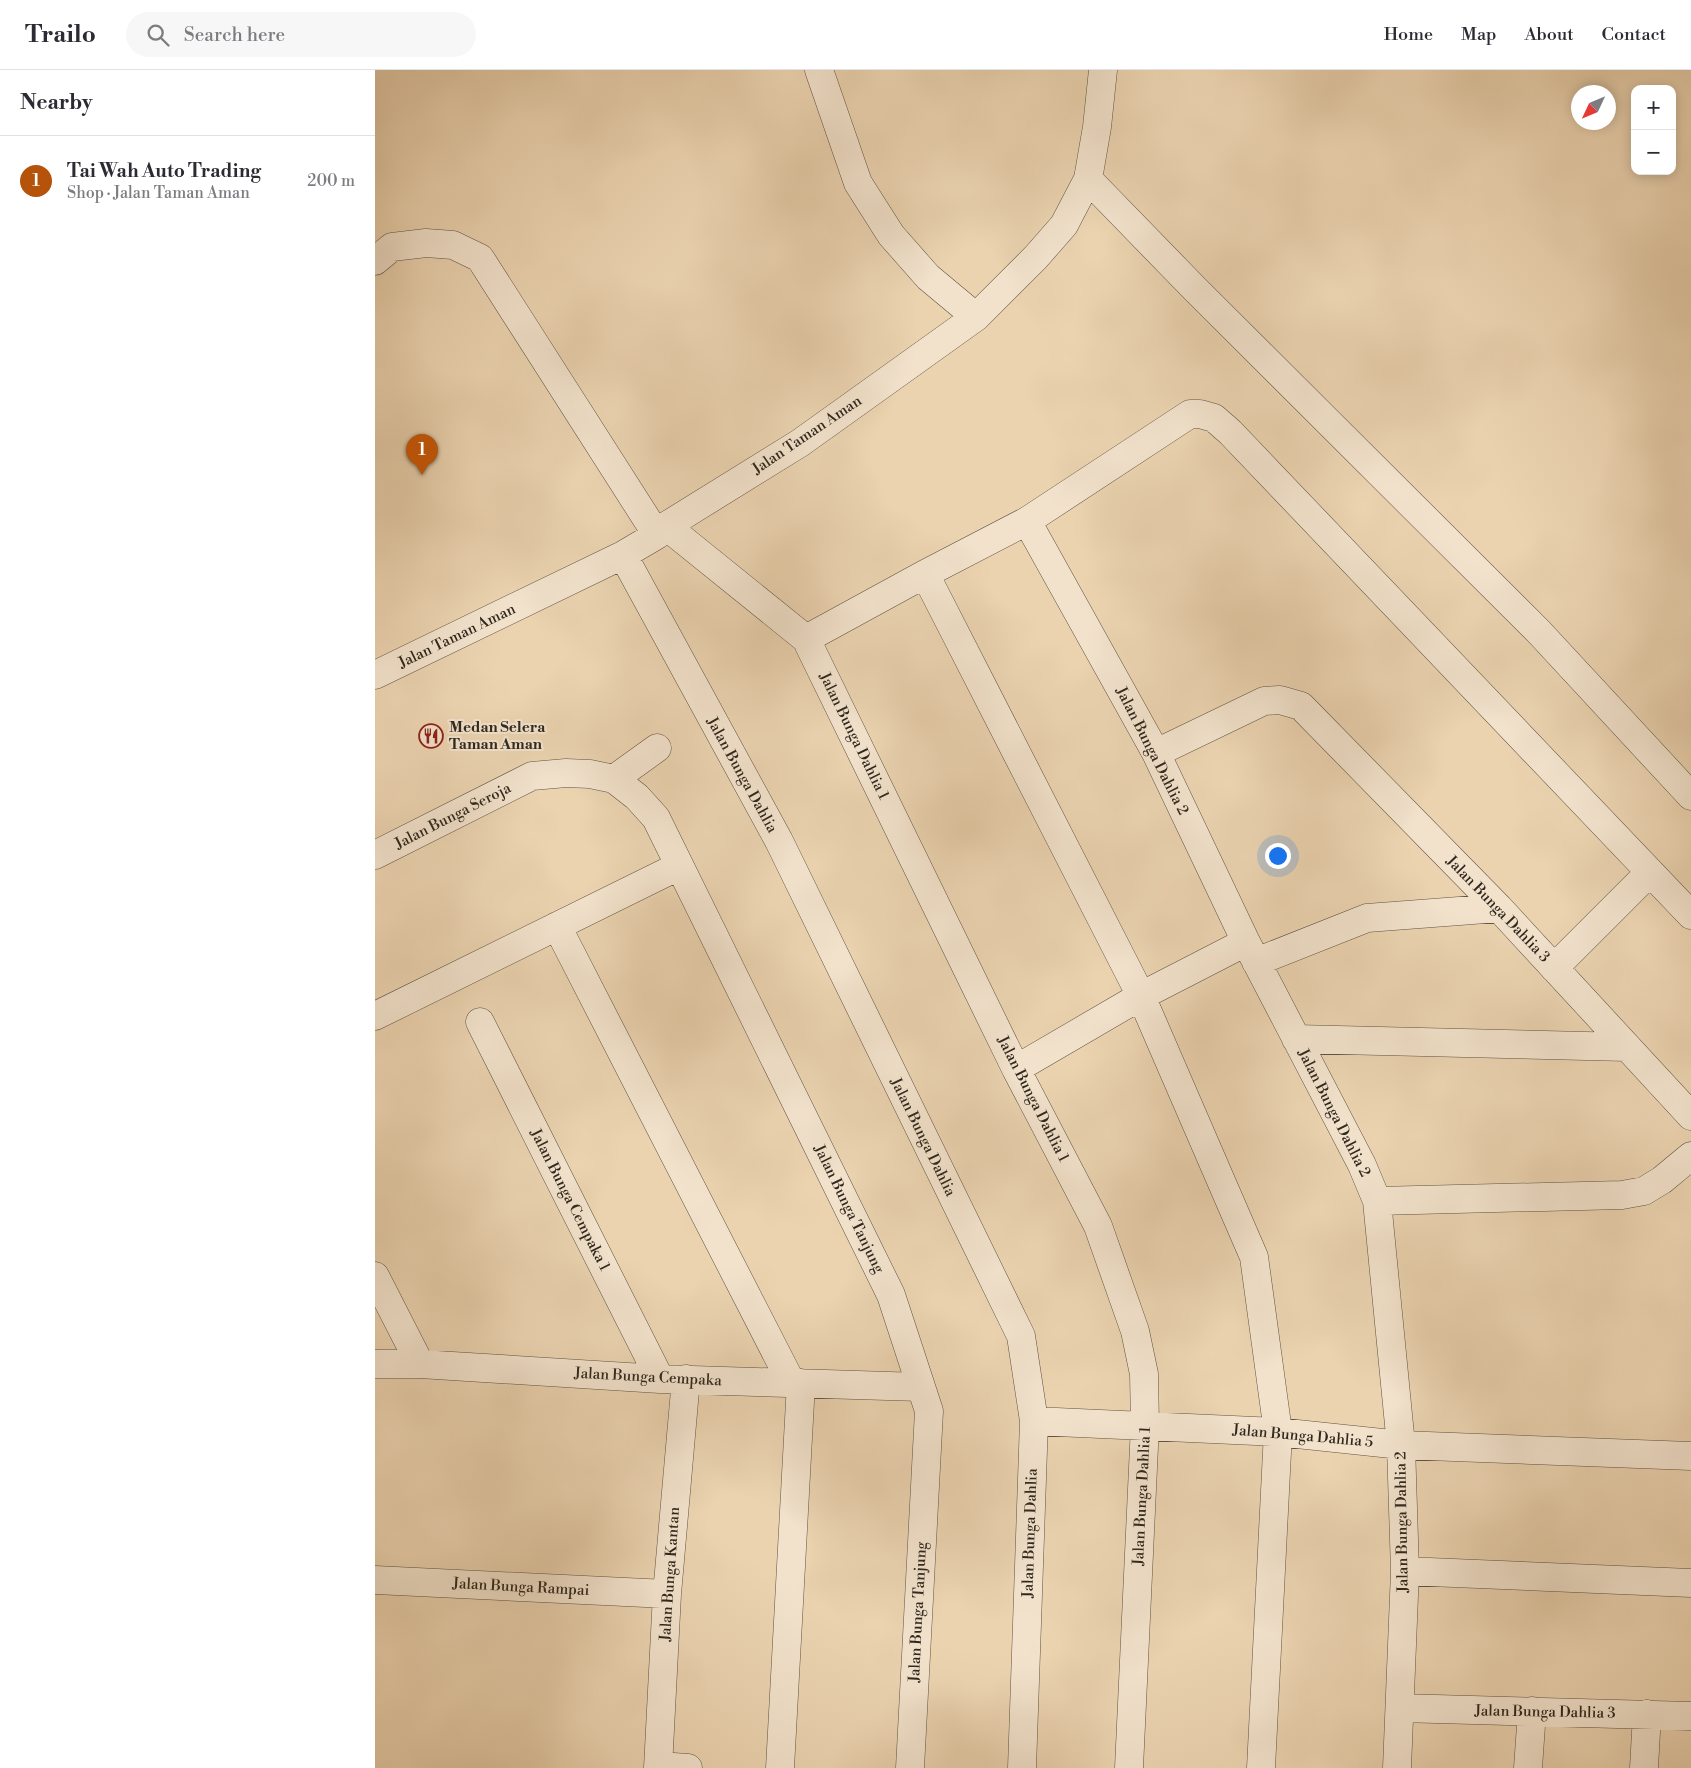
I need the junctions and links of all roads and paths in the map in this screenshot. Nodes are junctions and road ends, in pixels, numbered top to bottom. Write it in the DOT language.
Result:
graph roads {
  1 [pos="819,70"];
  2 [pos="1103,70"];
  3 [pos="1089,179"];
  4 [pos="375,262"];
  5 [pos="976,317"];
  6 [pos="1027,522"];
  7 [pos="661,530"];
  8 [pos="623,555"];
  9 [pos="925,574"];
  10 [pos="807,639"];
  11 [pos="375,675"];
  12 [pos="657,748"];
  13 [pos="1156,753"];
  14 [pos="532,776"];
  15 [pos="614,779"];
  16 [pos="1691,796"];
  17 [pos="375,855"];
  18 [pos="679,866"];
  19 [pos="1650,872"];
  20 [pos="1499,908"];
  21 [pos="1691,915"];
  22 [pos="557,926"];
  23 [pos="1251,952"];
  24 [pos="1554,968"];
  25 [pos="1141,996"];
  26 [pos="375,1016"];
  27 [pos="480,1022"];
  28 [pos="1296,1039"];
  29 [pos="1627,1047"];
  30 [pos="1016,1068"];
  31 [pos="1691,1116"];
  32 [pos="1691,1156"];
  33 [pos="1377,1201"];
  34 [pos="375,1276"];
  35 [pos="375,1364"];
  36 [pos="420,1364"];
  37 [pos="673,1379"];
  38 [pos="796,1382"];
  39 [pos="921,1386"];
  40 [pos="1034,1421"];
  41 [pos="1145,1425"];
  42 [pos="1278,1432"];
  43 [pos="1401,1444"];
  44 [pos="1691,1456"];
  45 [pos="1405,1571"];
  46 [pos="375,1580"];
  47 [pos="1691,1583"];
  48 [pos="667,1594"];
  49 [pos="1400,1708"];
  50 [pos="1532,1711"];
  51 [pos="1647,1714"];
  52 [pos="1691,1716"];
  53 [pos="658,1767"];
  54 [pos="688,1768"];
  55 [pos="780,1768"];
  56 [pos="910,1768"];
  57 [pos="1022,1768"];
  58 [pos="1129,1768"];
  59 [pos="1261,1768"];
  60 [pos="1397,1768"];
  61 [pos="1528,1768"];
  62 [pos="1644,1768"];
  1 -- 5 [label="street"];
  2 -- 3 [label="street, Jalan Taman Aman"];
  3 -- 5 [label="street, Jalan Taman Aman"];
  3 -- 16 [label="street"];
  4 -- 7 [label="street, Jalan Bunga Dahlia 1"];
  5 -- 7 [label="street, Jalan Taman Aman"];
  6 -- 9 [label="street"];
  6 -- 13 [label="street, Jalan Bunga Dahlia 2"];
  6 -- 19 [label="street"];
  7 -- 8 [label="street, Jalan Taman Aman"];
  7 -- 10 [label="street, Jalan Bunga Dahlia 1"];
  8 -- 11 [label="street, Jalan Taman Aman"];
  8 -- 40 [label="street, Jalan Bunga Dahlia"];
  9 -- 10 [label="street"];
  9 -- 25 [label="street"];
  10 -- 30 [label="street, Jalan Bunga Dahlia 1"];
  12 -- 15 [label="street"];
  13 -- 20 [label="street, Jalan Bunga Dahlia 3"];
  13 -- 23 [label="street, Jalan Bunga Dahlia 2"];
  14 -- 15 [label="street, Jalan Bunga Tanjung"];
  14 -- 17 [label="street, Jalan Bunga Seroja"];
  15 -- 18 [label="street, Jalan Bunga Tanjung"];
  18 -- 22 [label="street"];
  18 -- 39 [label="street, Jalan Bunga Tanjung"];
  19 -- 21 [label="street"];
  19 -- 24 [label="street"];
  20 -- 23 [label="street"];
  20 -- 24 [label="street, Jalan Bunga Dahlia 3"];
  22 -- 26 [label="street"];
  22 -- 38 [label="street"];
  23 -- 25 [label="street"];
  23 -- 28 [label="street, Jalan Bunga Dahlia 2"];
  24 -- 29 [label="street, Jalan Bunga Dahlia 3"];
  25 -- 30 [label="street"];
  25 -- 42 [label="street"];
  27 -- 37 [label="street, Jalan Bunga Cempaka 1"];
  28 -- 29 [label="street"];
  28 -- 33 [label="street, Jalan Bunga Dahlia 2"];
  29 -- 31 [label="street, Jalan Bunga Dahlia 3"];
  30 -- 41 [label="street, Jalan Bunga Dahlia 1"];
  32 -- 33 [label="street"];
  33 -- 43 [label="street, Jalan Bunga Dahlia 2"];
  34 -- 36 [label="street"];
  35 -- 36 [label="street, Jalan Bunga Cempaka"];
  36 -- 37 [label="street, Jalan Bunga Cempaka"];
  37 -- 38 [label="street, Jalan Bunga Cempaka"];
  37 -- 48 [label="street, Jalan Bunga Kantan"];
  38 -- 39 [label="street, Jalan Bunga Cempaka"];
  38 -- 55 [label="street"];
  39 -- 56 [label="street, Jalan Bunga Tanjung"];
  40 -- 41 [label="street, Jalan Bunga Dahlia 5"];
  40 -- 57 [label="street, Jalan Bunga Dahlia"];
  41 -- 42 [label="street, Jalan Bunga Dahlia 5"];
  41 -- 58 [label="street, Jalan Bunga Dahlia 1"];
  42 -- 43 [label="street, Jalan Bunga Dahlia 5"];
  42 -- 59 [label="street"];
  43 -- 44 [label="street, Jalan Bunga Dahlia 5"];
  43 -- 45 [label="street, Jalan Bunga Dahlia 2"];
  45 -- 47 [label="street"];
  45 -- 49 [label="street, Jalan Bunga Dahlia 2"];
  46 -- 48 [label="street, Jalan Bunga Rampai"];
  48 -- 53 [label="street, Jalan Bunga Kantan"];
  49 -- 50 [label="street, Jalan Bunga Dahlia 3"];
  49 -- 60 [label="street, Jalan Bunga Dahlia 2"];
  50 -- 51 [label="street, Jalan Bunga Dahlia 3"];
  50 -- 61 [label="street"];
  51 -- 52 [label="street, Jalan Bunga Dahlia 3"];
  51 -- 62 [label="street"];
  53 -- 54 [label="street"];
}
